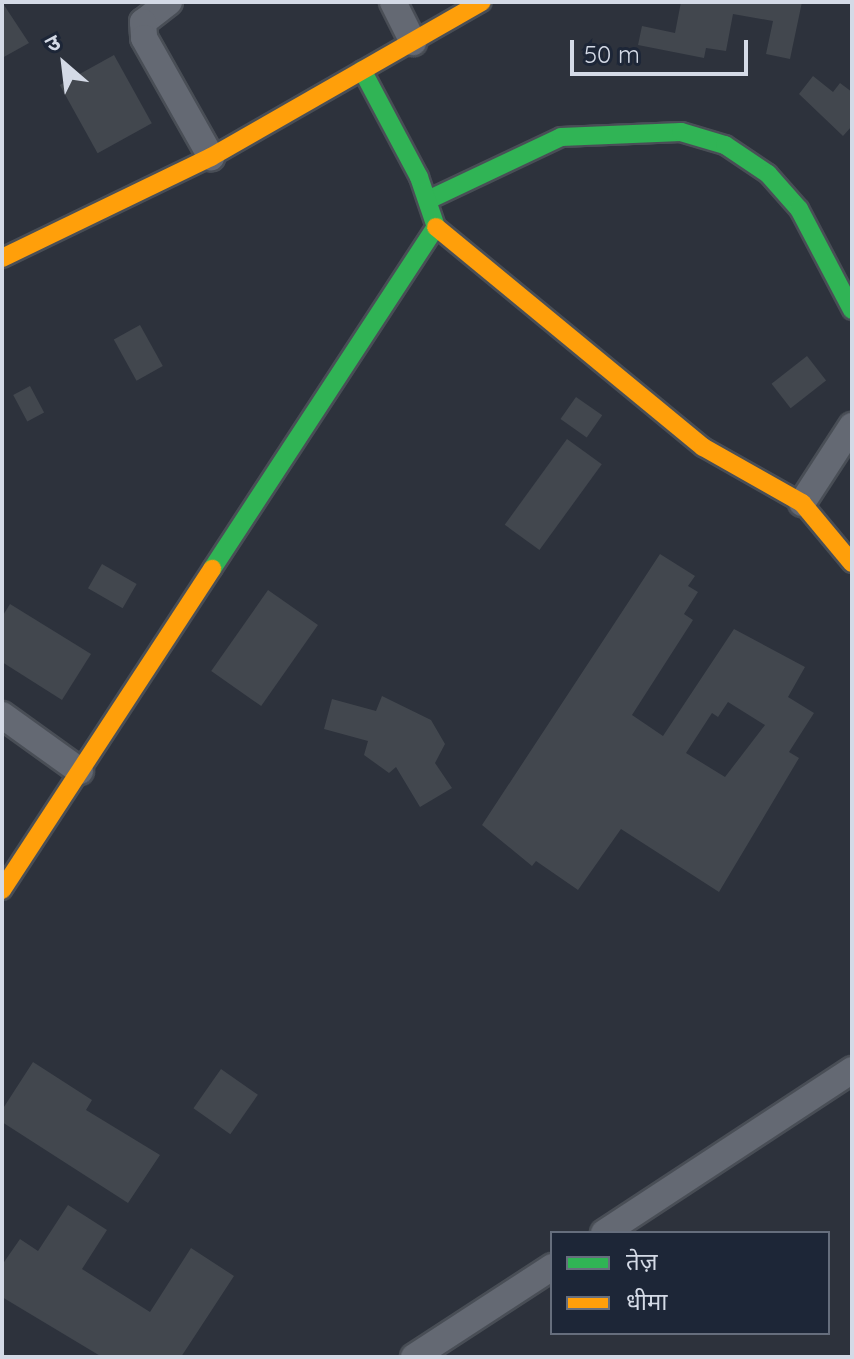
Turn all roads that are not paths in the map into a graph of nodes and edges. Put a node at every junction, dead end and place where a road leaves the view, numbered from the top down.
1 (169, 2) edge
2 (393, 2) edge
3 (482, 2) edge
4 (413, 42) junction
5 (362, 70) junction
6 (211, 157) junction
7 (428, 200) junction
8 (436, 227) junction
9 (2, 258) edge
10 (852, 310) edge
11 (852, 426) edge
12 (802, 503) junction
13 (852, 563) edge
14 (2, 715) edge
15 (80, 771) junction
16 (2, 890) edge
17 (852, 1070) edge
18 (607, 1231) edge
19 (550, 1268) edge
20 (414, 1357) edge

1 - 6 street
2 - 4 street
3 - 4 street
4 - 5 street
5 - 6 street
5 - 7 street
6 - 9 street
7 - 8 street
7 - 10 street
8 - 12 street
8 - 15 street
11 - 12 street
12 - 13 street
14 - 15 street
15 - 16 street
17 - 18 street
19 - 20 street

